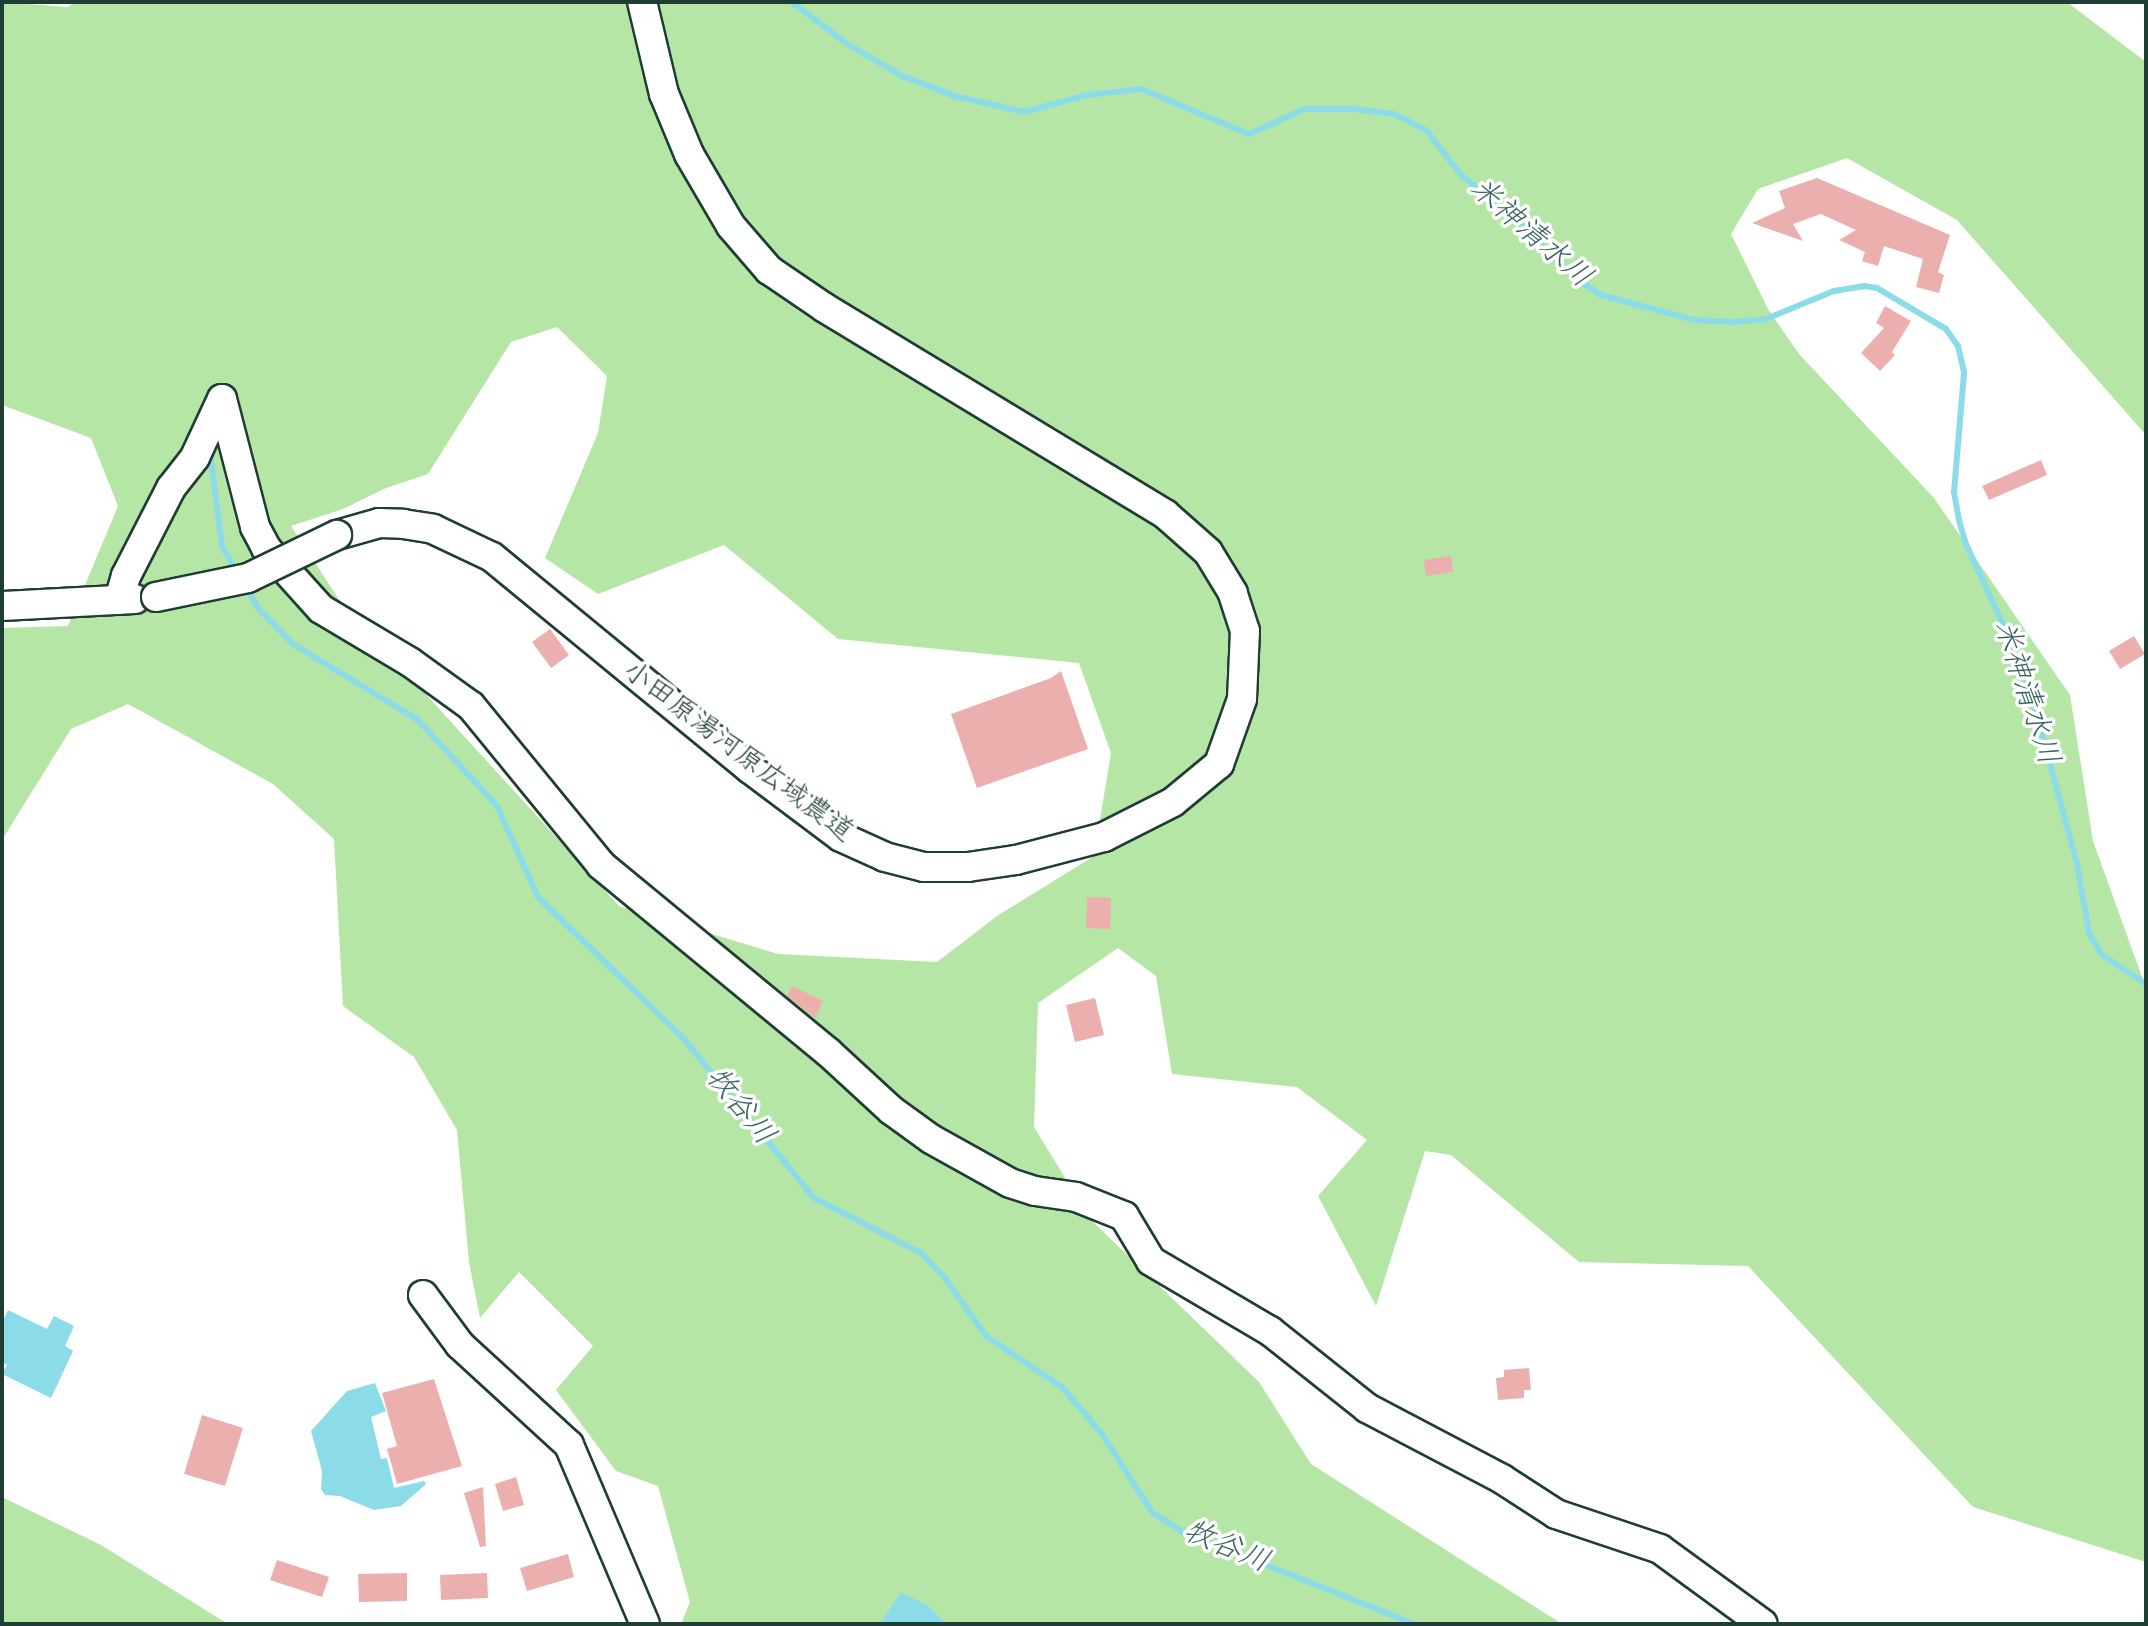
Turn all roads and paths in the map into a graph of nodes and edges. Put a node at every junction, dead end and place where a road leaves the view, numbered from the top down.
1 (642, 2) edge
2 (119, 600) junction
3 (2, 606) edge
4 (423, 1295) dead end
5 (645, 1624) edge
6 (1763, 1624) edge

1 - 2 street, 小田原湯河原広域農道, bridge
2 - 3 street, 小田原湯河原広域農道
2 - 6 street
4 - 5 street

